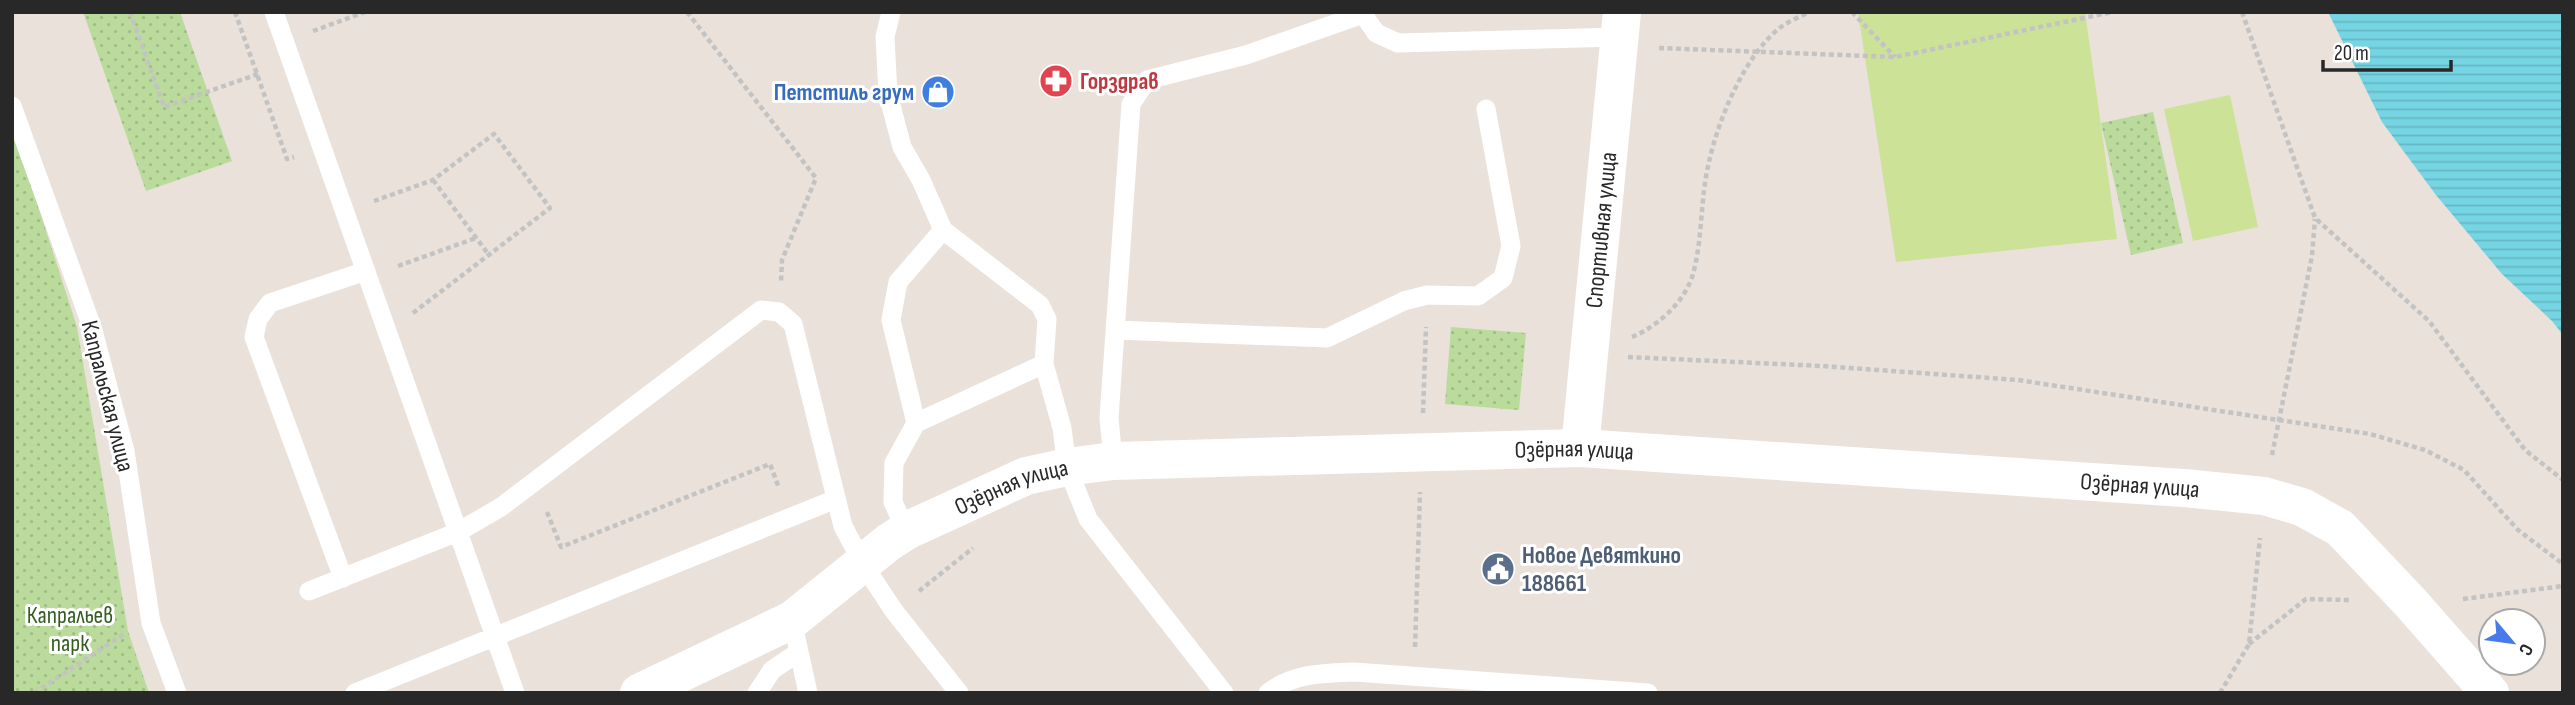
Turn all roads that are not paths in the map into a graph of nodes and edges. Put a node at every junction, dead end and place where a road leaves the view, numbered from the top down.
1 (274, 12) edge
2 (891, 12) edge
3 (1363, 13) edge
4 (1621, 32) edge
5 (12, 106) edge
6 (1486, 109) dead end
7 (943, 230) junction
8 (366, 274) junction
9 (1115, 330) junction
10 (1044, 364) junction
11 (916, 422) junction
12 (1580, 448) junction
13 (1113, 461) junction
14 (1067, 467) junction
15 (836, 499) junction
16 (906, 531) junction
17 (458, 532) junction
18 (863, 564) junction
19 (343, 578) junction
20 (309, 591) dead end
21 (495, 636) junction
22 (796, 636) junction
23 (177, 693) edge
24 (355, 693) edge
25 (516, 693) edge
26 (639, 693) edge
27 (757, 693) edge
28 (808, 693) edge
29 (960, 693) edge
30 (1224, 693) edge
31 (1268, 693) edge
32 (1648, 693) edge
33 (2490, 693) edge

1 - 8 lane
2 - 7 lane
3 - 4 lane
3 - 9 lane
4 - 12 street, Спортивная улица
5 - 23 lane, Капральская улица
6 - 9 lane
7 - 10 lane
7 - 11 lane
8 - 17 lane
8 - 19 lane
9 - 13 lane
10 - 11 lane
10 - 14 lane
11 - 16 lane
12 - 13 street, Озёрная улица
12 - 33 street, Озёрная улица
13 - 14 street, Озёрная улица
14 - 16 street, Озёрная улица
14 - 30 lane
15 - 17 lane
15 - 18 lane
15 - 21 lane
16 - 18 street, Озёрная улица
17 - 19 lane
17 - 21 lane
18 - 22 street, Озёрная улица
18 - 29 lane
19 - 20 lane
21 - 24 lane
21 - 25 lane
22 - 26 street, Озёрная улица
22 - 27 lane
22 - 28 lane
31 - 32 lane

